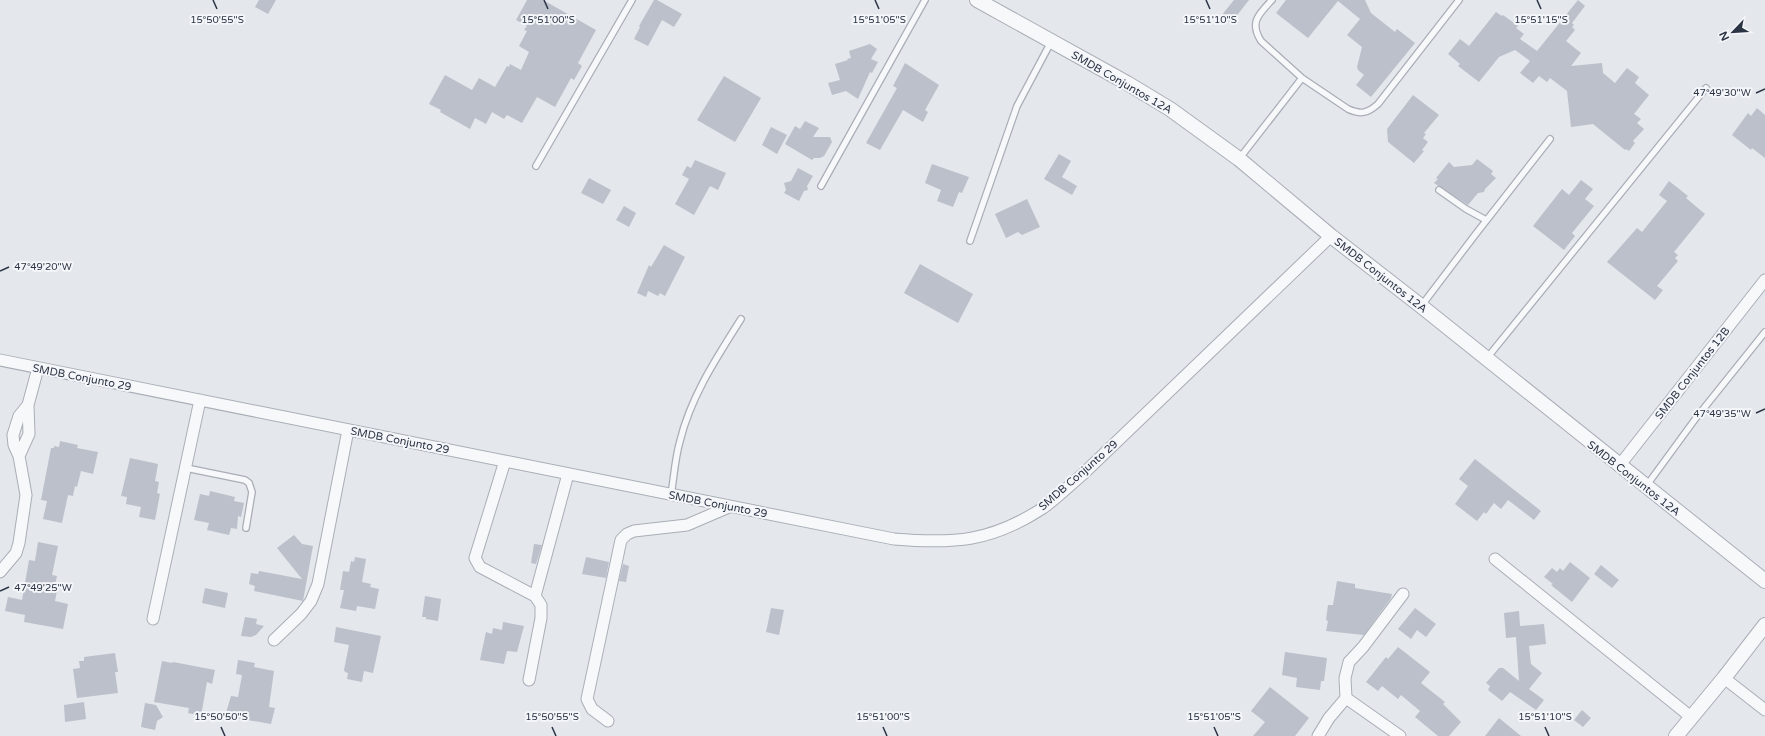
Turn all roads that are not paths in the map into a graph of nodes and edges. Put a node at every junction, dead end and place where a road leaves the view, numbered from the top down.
1 (632, 0) edge
2 (925, 0) edge
3 (977, 0) edge
4 (1272, 0) edge
5 (1459, 0) edge
6 (1052, 41) junction
7 (1302, 78) junction
8 (1706, 88) dead end
9 (1550, 140) dead end
10 (1239, 159) junction
11 (536, 166) dead end
12 (821, 186) dead end
13 (1439, 190) dead end
14 (1486, 220) junction
15 (1330, 236) junction
16 (970, 241) dead end
17 (1765, 280) edge
18 (1421, 306) junction
19 (741, 318) dead end
20 (1765, 332) edge
21 (0, 360) edge
22 (1486, 360) junction
23 (38, 368) junction
24 (200, 400) junction
25 (28, 405) junction
26 (348, 430) junction
27 (19, 456) junction
28 (505, 461) junction
29 (1619, 466) junction
30 (186, 468) junction
31 (568, 474) junction
32 (1646, 487) junction
33 (671, 495) junction
34 (729, 507) junction
35 (246, 528) dead end
36 (1495, 559) dead end
37 (0, 572) edge
38 (1765, 581) edge
39 (1404, 594) dead end
40 (535, 596) junction
41 (153, 619) dead end
42 (1765, 625) edge
43 (274, 640) dead end
44 (1724, 678) junction
45 (529, 680) dead end
46 (1346, 698) junction
47 (1765, 710) edge
48 (1691, 717) junction
49 (608, 721) dead end
50 (1318, 736) edge
51 (1400, 736) edge
52 (1676, 736) edge

1 - 11 lane
2 - 12 lane
3 - 6 street, SMDB Conjuntos 12A
4 - 7 lane
5 - 7 lane
6 - 10 street, SMDB Conjuntos 12A
6 - 16 lane
7 - 10 lane
8 - 22 lane
9 - 14 lane
10 - 15 street, SMDB Conjuntos 12A
13 - 14 lane
14 - 18 lane
15 - 18 street, SMDB Conjuntos 12A
15 - 34 street, SMDB Conjunto 29
17 - 29 street, SMDB Conjuntos 12B
18 - 22 street, SMDB Conjuntos 12A
19 - 33 lane
20 - 32 lane
21 - 23 street, SMDB Conjunto 29
22 - 29 street, SMDB Conjuntos 12A
23 - 24 street, SMDB Conjunto 29
23 - 25 street
24 - 26 street, SMDB Conjunto 29
24 - 30 street
25 - 27 street
25 - 27 street
26 - 28 street, SMDB Conjunto 29
26 - 43 street
27 - 37 street
28 - 31 street, SMDB Conjunto 29
28 - 40 street
29 - 32 street, SMDB Conjuntos 12A
30 - 35 lane
30 - 41 street
31 - 33 street, SMDB Conjunto 29
31 - 40 street
32 - 38 street, SMDB Conjuntos 12A
33 - 34 street, SMDB Conjunto 29
34 - 49 street
36 - 48 street
39 - 46 street
40 - 45 street
42 - 44 street
44 - 47 street
44 - 48 street
46 - 50 street
46 - 51 street
48 - 52 street

